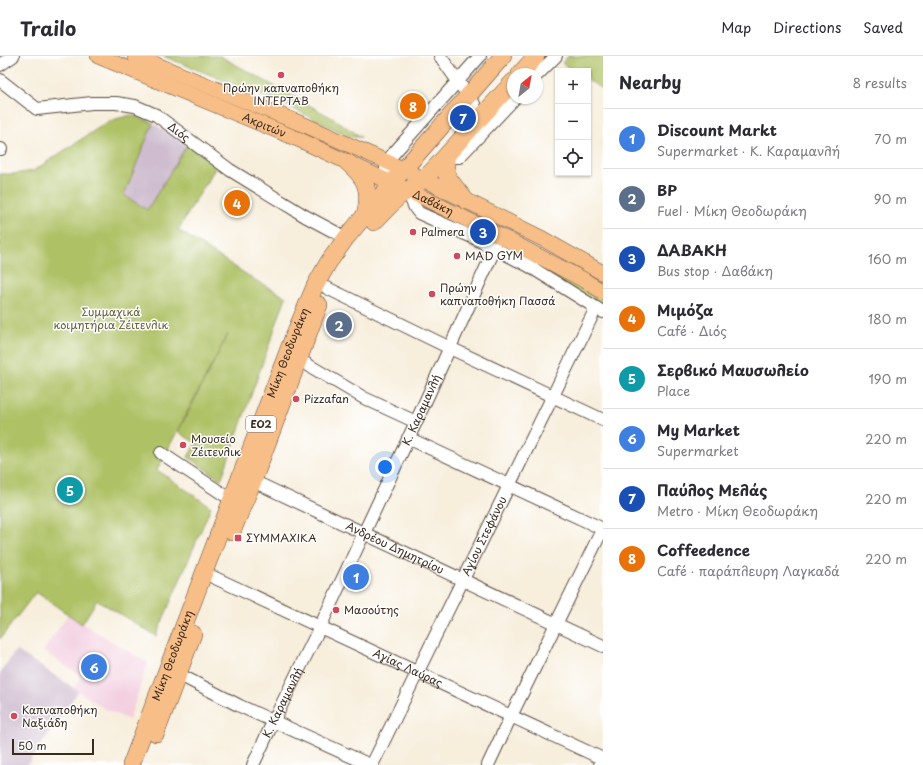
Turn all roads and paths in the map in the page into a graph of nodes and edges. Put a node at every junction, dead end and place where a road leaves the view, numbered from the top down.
1 (13, 56) edge
2 (98, 56) edge
3 (135, 56) edge
4 (440, 56) edge
5 (480, 56) edge
6 (503, 56) edge
7 (536, 56) edge
8 (556, 56) edge
9 (0, 65) edge
10 (525, 68) edge
11 (543, 69) edge
12 (0, 80) edge
13 (458, 81) junction
14 (507, 89) edge
15 (468, 95) junction
16 (509, 104) edge
17 (476, 123) junction
18 (446, 157) junction
19 (347, 162) junction
20 (386, 162) junction
21 (403, 169) junction
22 (424, 179) junction
23 (391, 184) junction
24 (407, 190) junction
25 (466, 201) junction
26 (365, 215) junction
27 (346, 238) junction
28 (496, 248) junction
29 (603, 273) edge
30 (327, 288) junction
31 (603, 292) edge
32 (600, 310) edge
33 (450, 348) junction
34 (298, 359) junction
35 (553, 397) junction
36 (603, 420) edge
37 (416, 422) junction
38 (408, 438) junction
39 (161, 453) dead end
40 (253, 481) junction
41 (510, 485) junction
42 (232, 500) junction
43 (603, 528) edge
44 (363, 533) junction
45 (214, 577) junction
46 (462, 580) junction
47 (556, 624) junction
48 (320, 627) junction
49 (603, 646) edge
50 (418, 673) junction
51 (178, 674) junction
52 (511, 716) junction
53 (273, 722) junction
54 (603, 760) edge
55 (131, 765) edge
56 (144, 765) edge
57 (253, 765) edge
58 (371, 765) edge
59 (488, 765) edge
60 (600, 765) edge

1 - 9 street
2 - 19 main road, Ακριτών
3 - 20 main road, Ακριτών
4 - 13 street
5 - 13 street
6 - 15 highway, Μίκη Θεοδωράκη / ΕΟ2
7 - 10 highway
8 - 11 street
12 - 27 street, Διός
13 - 15 street
13 - 20 street
14 - 17 highway, Μίκη Θεοδωράκη / ΕΟ2
15 - 17 street
15 - 21 highway, Μίκη Θεοδωράκη / ΕΟ2
16 - 18 street
17 - 18 highway, Μίκη Θεοδωράκη / ΕΟ2
18 - 22 highway, Μίκη Θεοδωράκη / ΕΟ2
18 - 25 highway
19 - 23 main road, Ακριτών
19 - 26 highway
20 - 21 main road, Ακριτών
20 - 23 street
21 - 22 main road, Ακριτών
21 - 23 highway, Μίκη Θεοδωράκη / ΕΟ2
22 - 24 highway, Μίκη Θεοδωράκη / ΕΟ2
22 - 25 main road, Δαβάκη
23 - 24 main road, Ακριτών
23 - 26 highway, Μίκη Θεοδωράκη / ΕΟ2
24 - 28 street, Δαβάκη
24 - 30 highway, Μίκη Θεοδωράκη / ΕΟ2
24 - 31 main road, Δαβάκη
25 - 29 main road, Δαβάκη
26 - 27 highway, Μίκη Θεοδωράκη / ΕΟ2
27 - 42 highway, Μίκη Θεοδωράκη / ΕΟ2
28 - 32 street, Δαβάκη
28 - 33 street, Κ. Καραμανλή
30 - 33 street
30 - 34 highway, Μίκη Θεοδωράκη / ΕΟ2
32 - 35 street, Αγίου Στεφάνου
33 - 35 street
33 - 37 street, Κ. Καραμανλή
34 - 37 street
34 - 40 highway, Μίκη Θεοδωράκη / ΕΟ2
35 - 36 street
35 - 41 street, Αγίου Στεφάνου
37 - 38 street, Κ. Καραμανλή
38 - 41 street
38 - 44 street, Κ. Καραμανλή
39 - 42 street
40 - 44 street, Ανδρέου Δημητρίου
40 - 45 highway, Μίκη Θεοδωράκη / ΕΟ2
41 - 43 street
41 - 46 street, Αγίου Στεφάνου
42 - 55 highway, Μίκη Θεοδωράκη / ΕΟ2
43 - 47 street
44 - 46 street, Ανδρέου Δημητρίου
44 - 48 street, Κ. Καραμανλή
45 - 48 street, Αγίας Λαύρας
45 - 51 highway, Μίκη Θεοδωράκη / ΕΟ2
46 - 47 street, Ανδρέου Δημητρίου
46 - 50 street, Αγίου Στεφάνου
47 - 49 street, Ανδρέου Δημητρίου
47 - 52 street
48 - 50 street, Αγίας Λαύρας
48 - 53 street, Κ. Καραμανλή
50 - 52 street, Αγίας Λαύρας
50 - 58 street, Αγίου Στεφάνου
51 - 53 street
51 - 56 highway, Μίκη Θεοδωράκη / ΕΟ2
52 - 54 street, Αγίας Λαύρας
52 - 59 street
53 - 57 street, Κ. Καραμανλή
53 - 58 street
54 - 60 street

